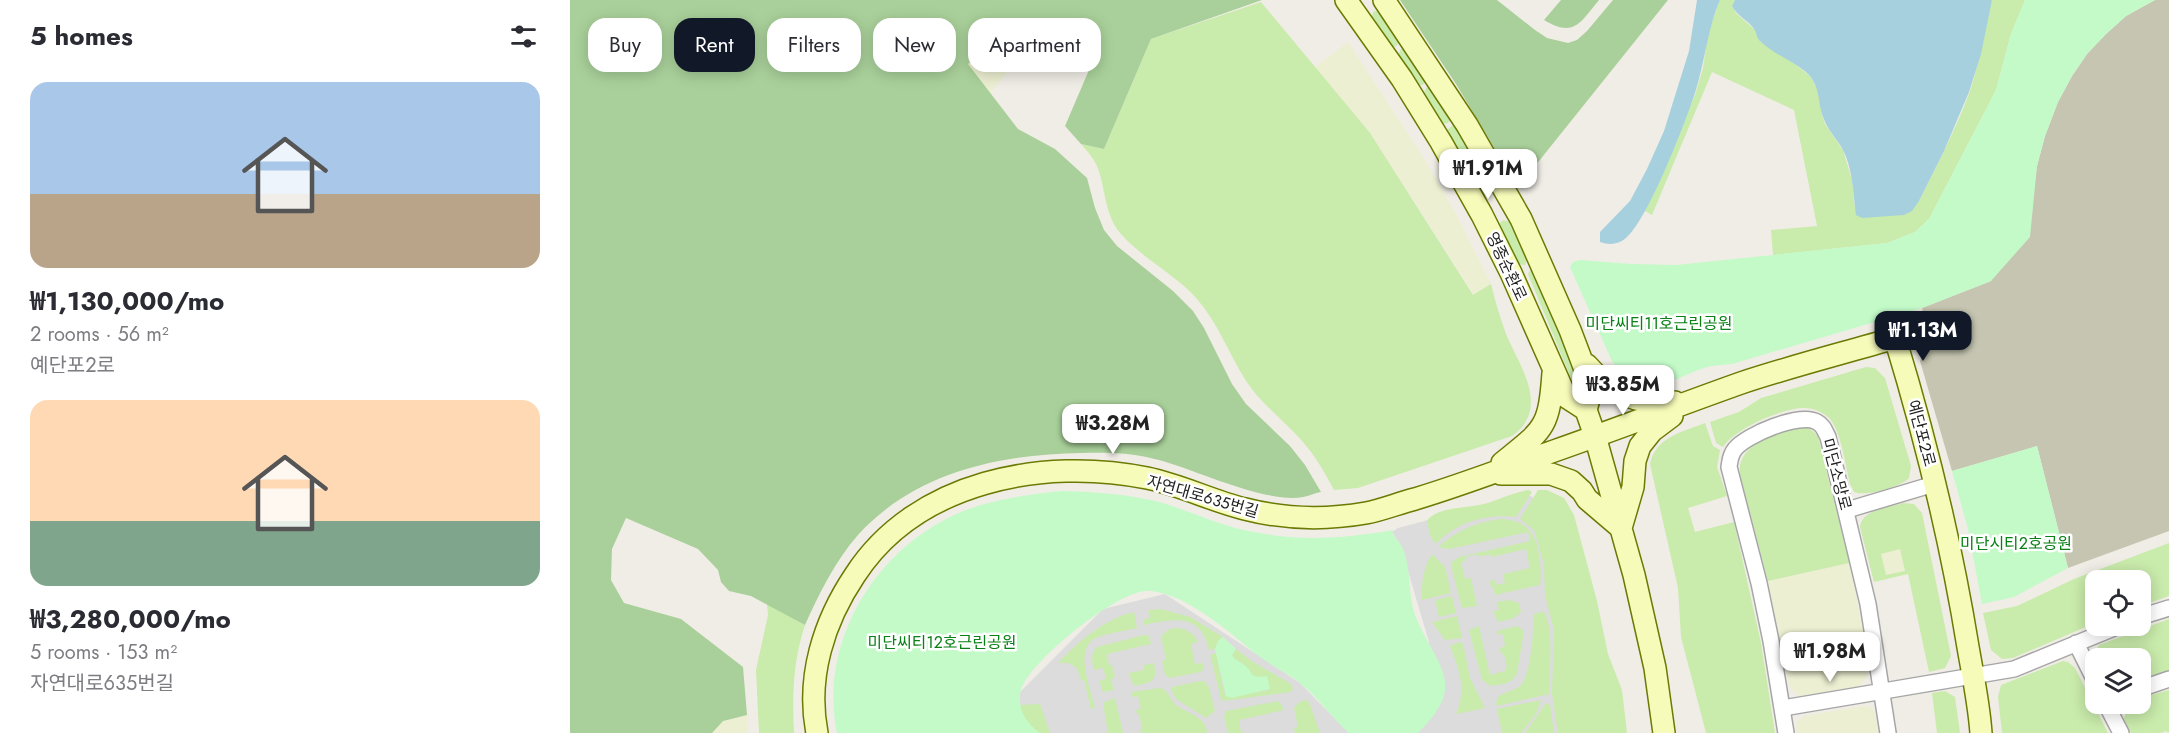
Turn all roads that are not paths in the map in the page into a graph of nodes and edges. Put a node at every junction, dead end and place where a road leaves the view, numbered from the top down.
1 (1347, 0) edge
2 (1384, 0) edge
3 (1580, 358) junction
4 (1553, 368) junction
5 (1694, 401) junction
6 (1586, 410) junction
7 (1595, 436) junction
8 (1488, 474) junction
9 (1935, 484) junction
10 (1847, 510) junction
11 (1621, 528) junction
12 (2169, 608) edge
13 (2151, 614) edge
14 (2094, 636) edge
15 (2076, 643) junction
16 (2085, 661) edge
17 (1974, 676) junction
18 (2169, 679) edge
19 (2151, 685) edge
20 (1882, 691) junction
21 (1783, 708) junction
22 (2111, 714) edge
23 (816, 733) edge
24 (1664, 733) edge
25 (1786, 733) edge
26 (1888, 733) edge
27 (1981, 733) edge
28 (2121, 733) edge

1 - 4 street, 영종순환로
2 - 3 street, 영종순환로
3 - 5 street
3 - 6 street, 영종순환로
4 - 6 street, 영종순환로
4 - 8 street
5 - 7 street, 예단포2로
5 - 9 street, 예단포2로
5 - 11 street
6 - 7 street, 영종순환로
7 - 8 street, 자연대로635번길
7 - 11 street, 영종순환로
8 - 11 street
8 - 23 street, 자연대로635번길
9 - 10 street
9 - 17 street, 예단포2로
10 - 20 street, 미단소망로
10 - 21 street, 미단소망로
11 - 24 street, 영종순환로
12 - 13 street
14 - 15 street
15 - 16 street
15 - 17 street
17 - 20 street
17 - 27 street, 예단포2로
18 - 19 street
20 - 21 street
20 - 26 street, 미단소망로
21 - 25 street, 미단소망로
22 - 28 street

